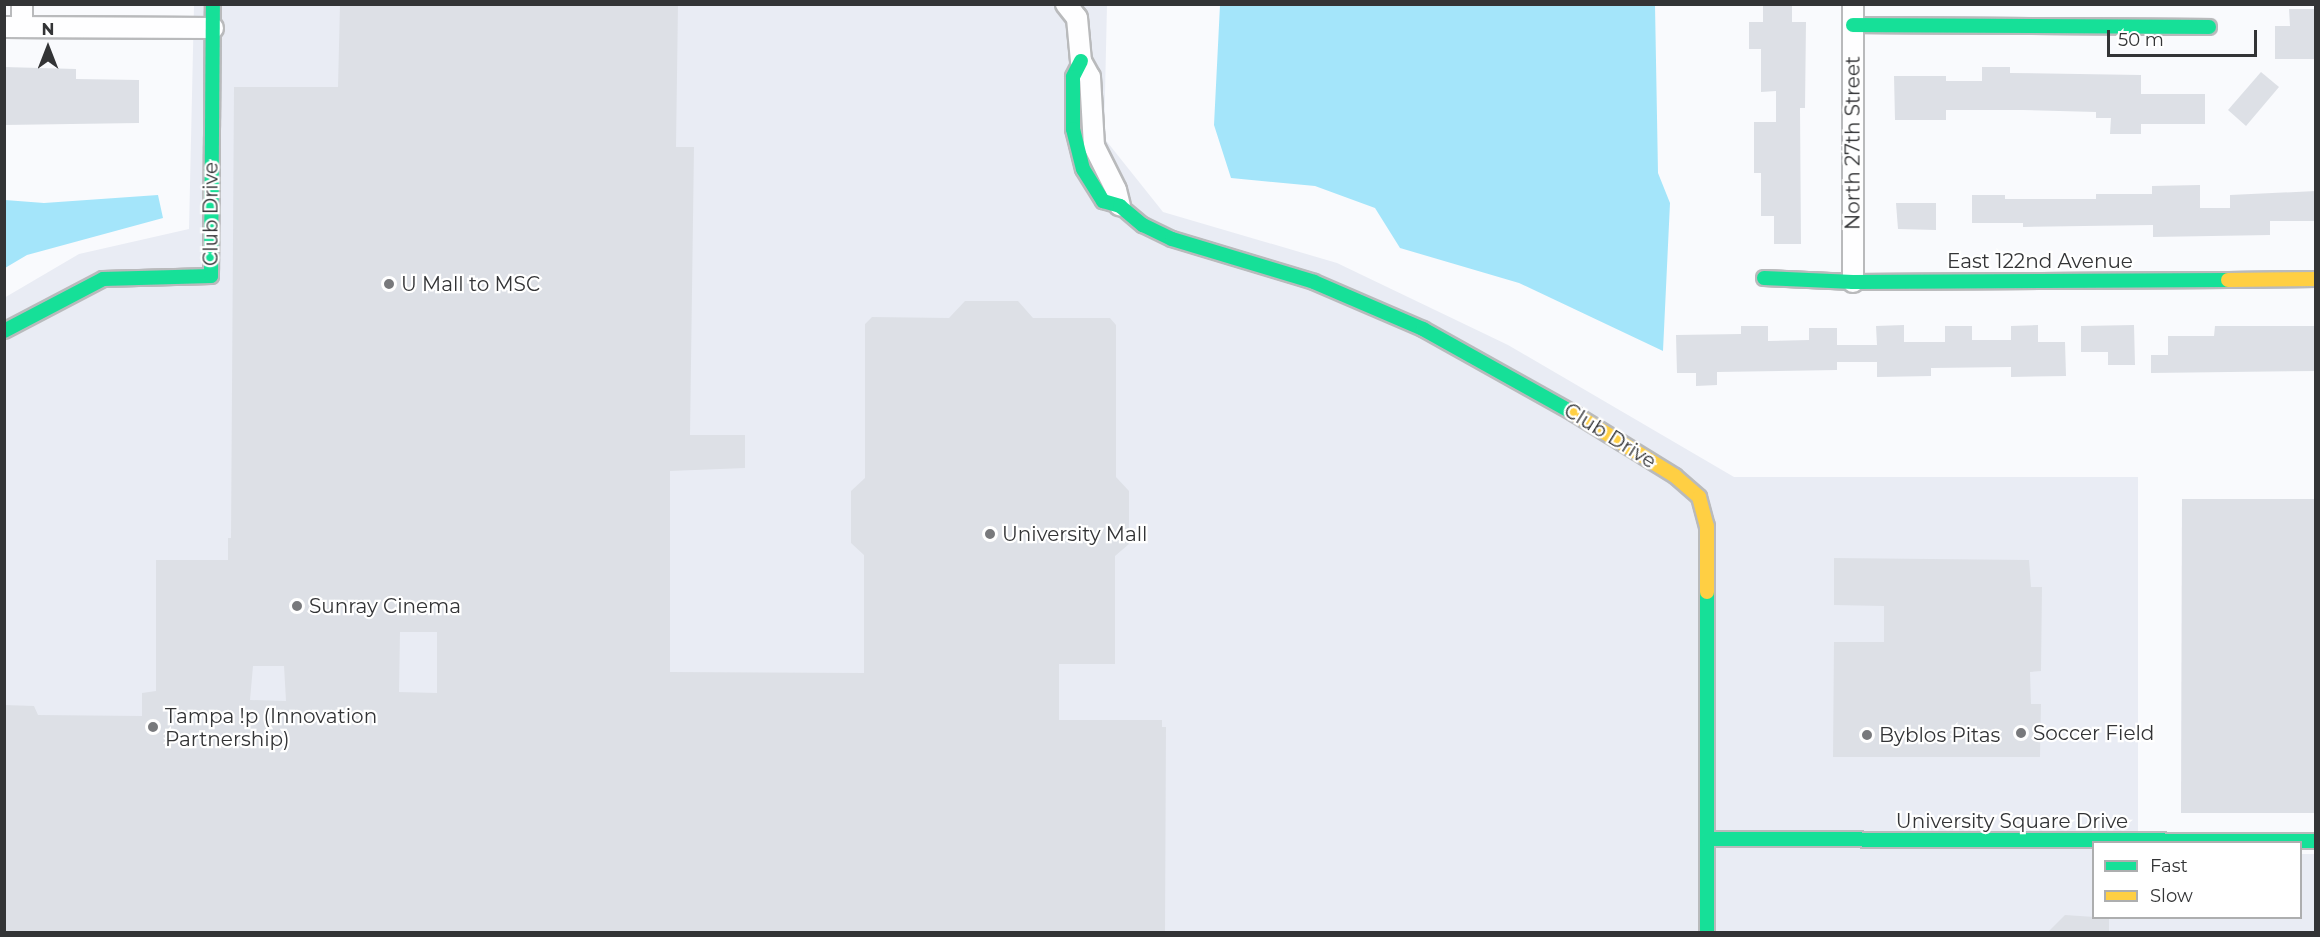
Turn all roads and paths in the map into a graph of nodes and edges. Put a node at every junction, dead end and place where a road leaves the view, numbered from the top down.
1 (22, 4) edge
2 (213, 4) edge
3 (1066, 4) edge
4 (1853, 4) edge
5 (1853, 25) junction
6 (13, 27) edge
7 (2209, 27) dead end
8 (213, 28) junction
9 (1120, 206) joint
10 (1764, 278) dead end
11 (2316, 279) edge
12 (1853, 282) junction
13 (4, 331) edge
14 (1708, 839) junction
15 (2316, 841) edge
16 (1707, 933) edge

1 - 6 street
2 - 8 street, Club Drive
3 - 9 street, Club Drive
4 - 5 street, North 27th Street
5 - 7 street
5 - 12 street, North 27th Street
6 - 8 street
8 - 13 street, Club Drive
9 - 14 street, Club Drive
10 - 12 street, East 122nd Avenue
11 - 12 street, East 122nd Avenue
14 - 15 street, University Square Drive
14 - 16 street, Club Drive

